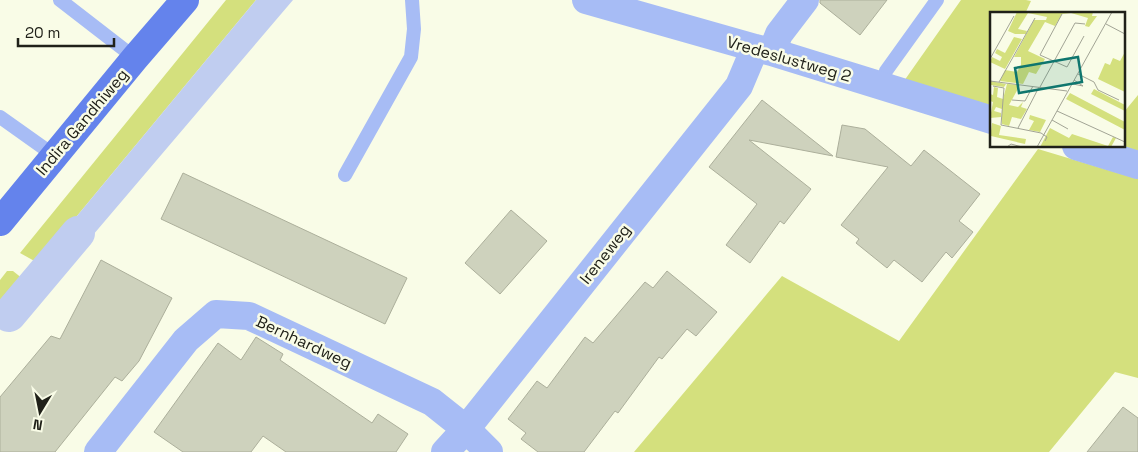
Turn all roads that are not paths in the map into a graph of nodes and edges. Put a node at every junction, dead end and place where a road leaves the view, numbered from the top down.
1 (60, 0) edge
2 (412, 0) edge
3 (586, 0) edge
4 (805, 0) edge
5 (938, 0) edge
6 (181, 1) edge
7 (763, 50) junction
8 (135, 58) junction
9 (882, 86) junction
10 (0, 117) edge
11 (990, 119) edge
12 (1082, 148) edge
13 (55, 156) junction
14 (1138, 166) edge
15 (345, 175) dead end
16 (0, 222) edge
17 (466, 429) junction
18 (98, 452) edge
19 (445, 452) edge
20 (490, 452) edge

1 - 8 lane
2 - 15 lane
3 - 7 street, Vredeslustweg 2
4 - 7 street, Ireneweg
5 - 9 lane
6 - 8 main road, Indira Gandhiweg
7 - 9 street, Vredeslustweg 2
7 - 17 street, Ireneweg
8 - 13 main road, Indira Gandhiweg
9 - 11 street, Vredeslustweg 2
10 - 13 lane
12 - 14 street
13 - 16 main road, Indira Gandhiweg
17 - 18 street, Bernhardweg
17 - 19 street, Ireneweg
17 - 20 street, Bernhardweg

